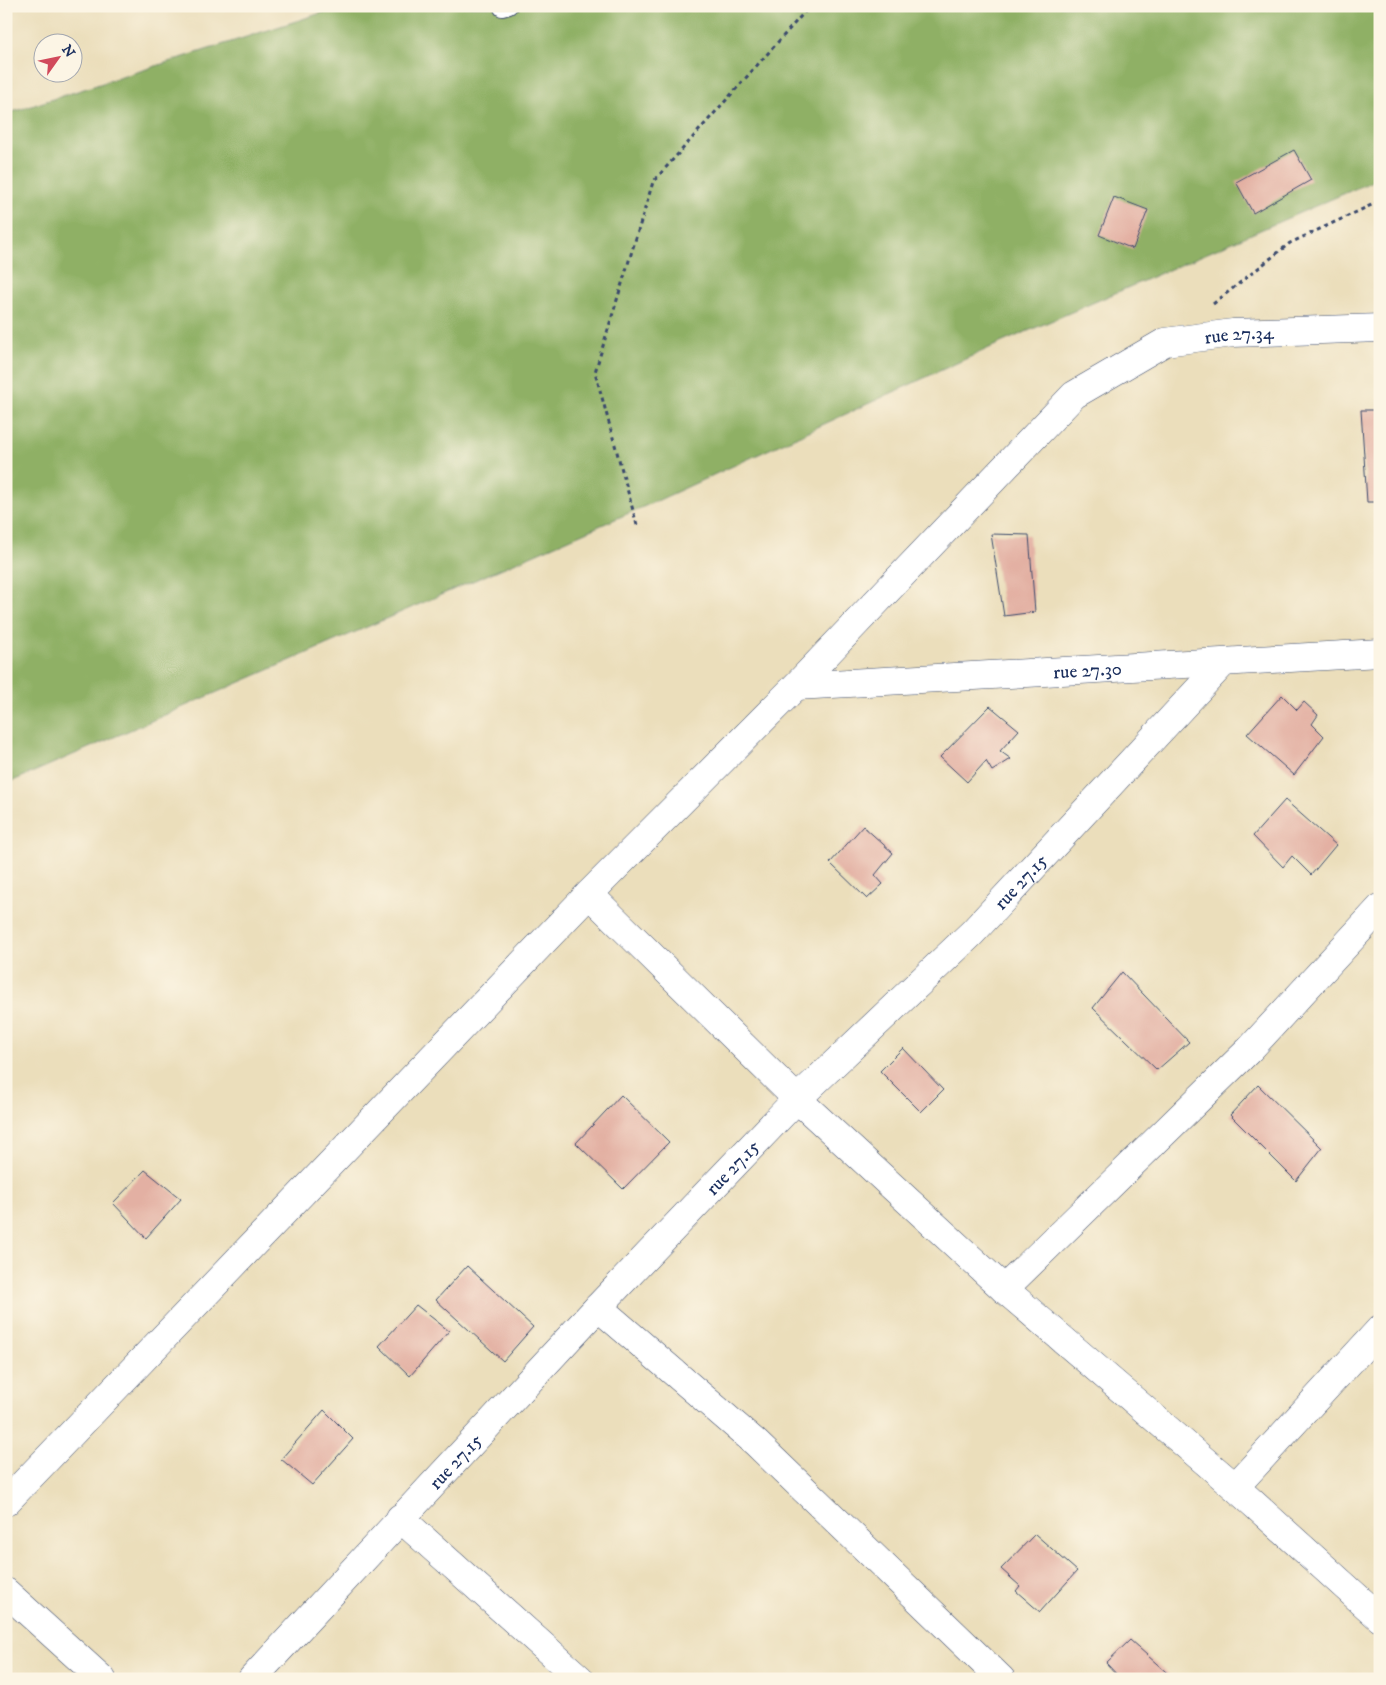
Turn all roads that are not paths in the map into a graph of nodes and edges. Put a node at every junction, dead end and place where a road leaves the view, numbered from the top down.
1 (1380, 328) edge
2 (1380, 653) edge
3 (1223, 663) junction
4 (796, 686) junction
5 (589, 894) junction
6 (1380, 908) edge
7 (797, 1099) junction
8 (1004, 1289) junction
9 (598, 1307) junction
10 (1380, 1329) edge
11 (1235, 1487) junction
12 (6, 1502) edge
13 (400, 1518) junction
14 (6, 1592) edge
15 (1380, 1618) edge
16 (102, 1679) edge
17 (252, 1679) edge
18 (580, 1679) edge
19 (1001, 1679) edge

1 - 4 street, rue 27.34
2 - 3 street, rue 27.30
3 - 4 street, rue 27.30
3 - 7 street, rue 27.15
4 - 5 street, rue 27.34
5 - 7 street
5 - 12 street, rue 27.34
6 - 8 street
7 - 8 street
7 - 9 street, rue 27.15
8 - 11 street
9 - 13 street, rue 27.15
9 - 19 street
10 - 11 street
11 - 15 street
13 - 17 street, rue 27.15
13 - 18 street
14 - 16 street

